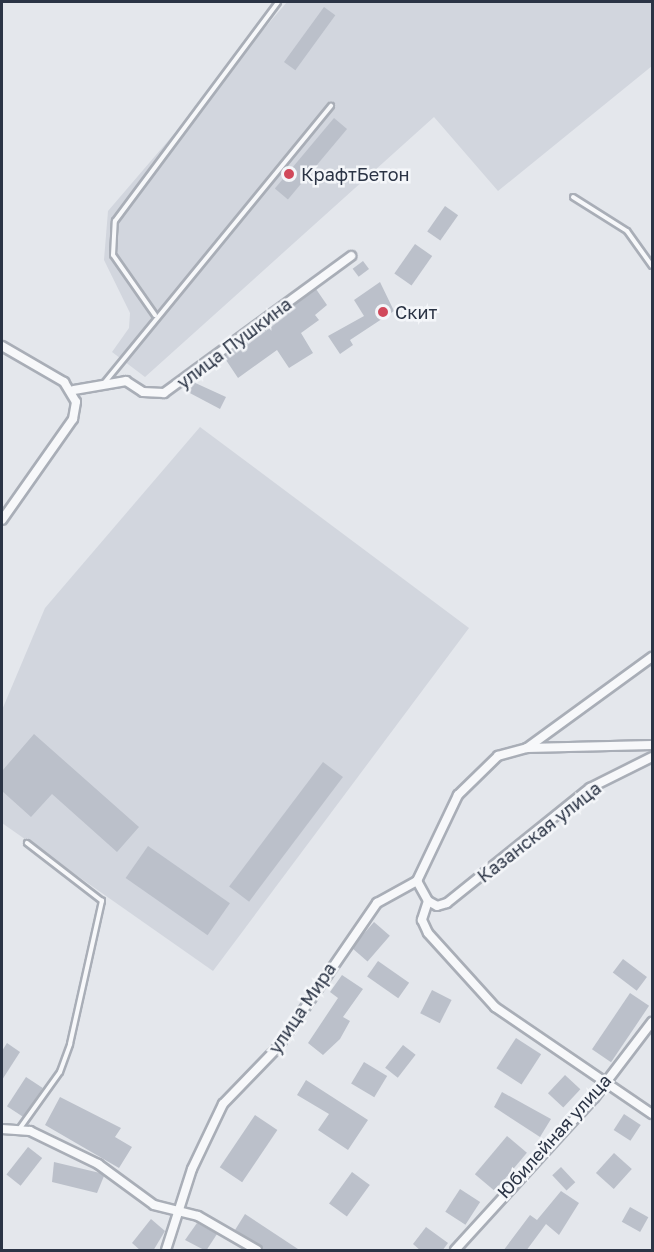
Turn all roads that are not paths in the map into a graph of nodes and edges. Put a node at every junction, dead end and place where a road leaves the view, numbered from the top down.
1 (278, 2) edge
2 (331, 106) dead end
3 (573, 197) dead end
4 (351, 256) dead end
5 (652, 266) edge
6 (155, 315) junction
7 (2, 346) edge
8 (102, 385) junction
9 (74, 390) junction
10 (2, 520) edge
11 (652, 657) edge
12 (652, 745) edge
13 (527, 748) junction
14 (652, 757) edge
15 (27, 843) dead end
16 (417, 881) junction
17 (428, 901) junction
18 (652, 1022) edge
19 (605, 1083) junction
20 (652, 1114) edge
21 (20, 1128) junction
22 (2, 1130) edge
23 (180, 1210) junction
24 (166, 1251) edge
25 (257, 1251) edge
26 (455, 1251) edge

1 - 6 lane
2 - 6 lane
3 - 5 lane
4 - 8 street, улица Пушкина
6 - 8 lane
7 - 9 street
8 - 9 street, улица Пушкина
9 - 10 street
11 - 13 street
12 - 13 street
13 - 16 street
14 - 17 street, Казанская улица
15 - 21 lane
16 - 17 street
16 - 23 street, улица Мира
17 - 19 street
18 - 19 street, Юбилейная улица
19 - 20 street
19 - 26 street, Юбилейная улица
21 - 22 street
21 - 23 street
23 - 24 street, улица Мира
23 - 25 street

